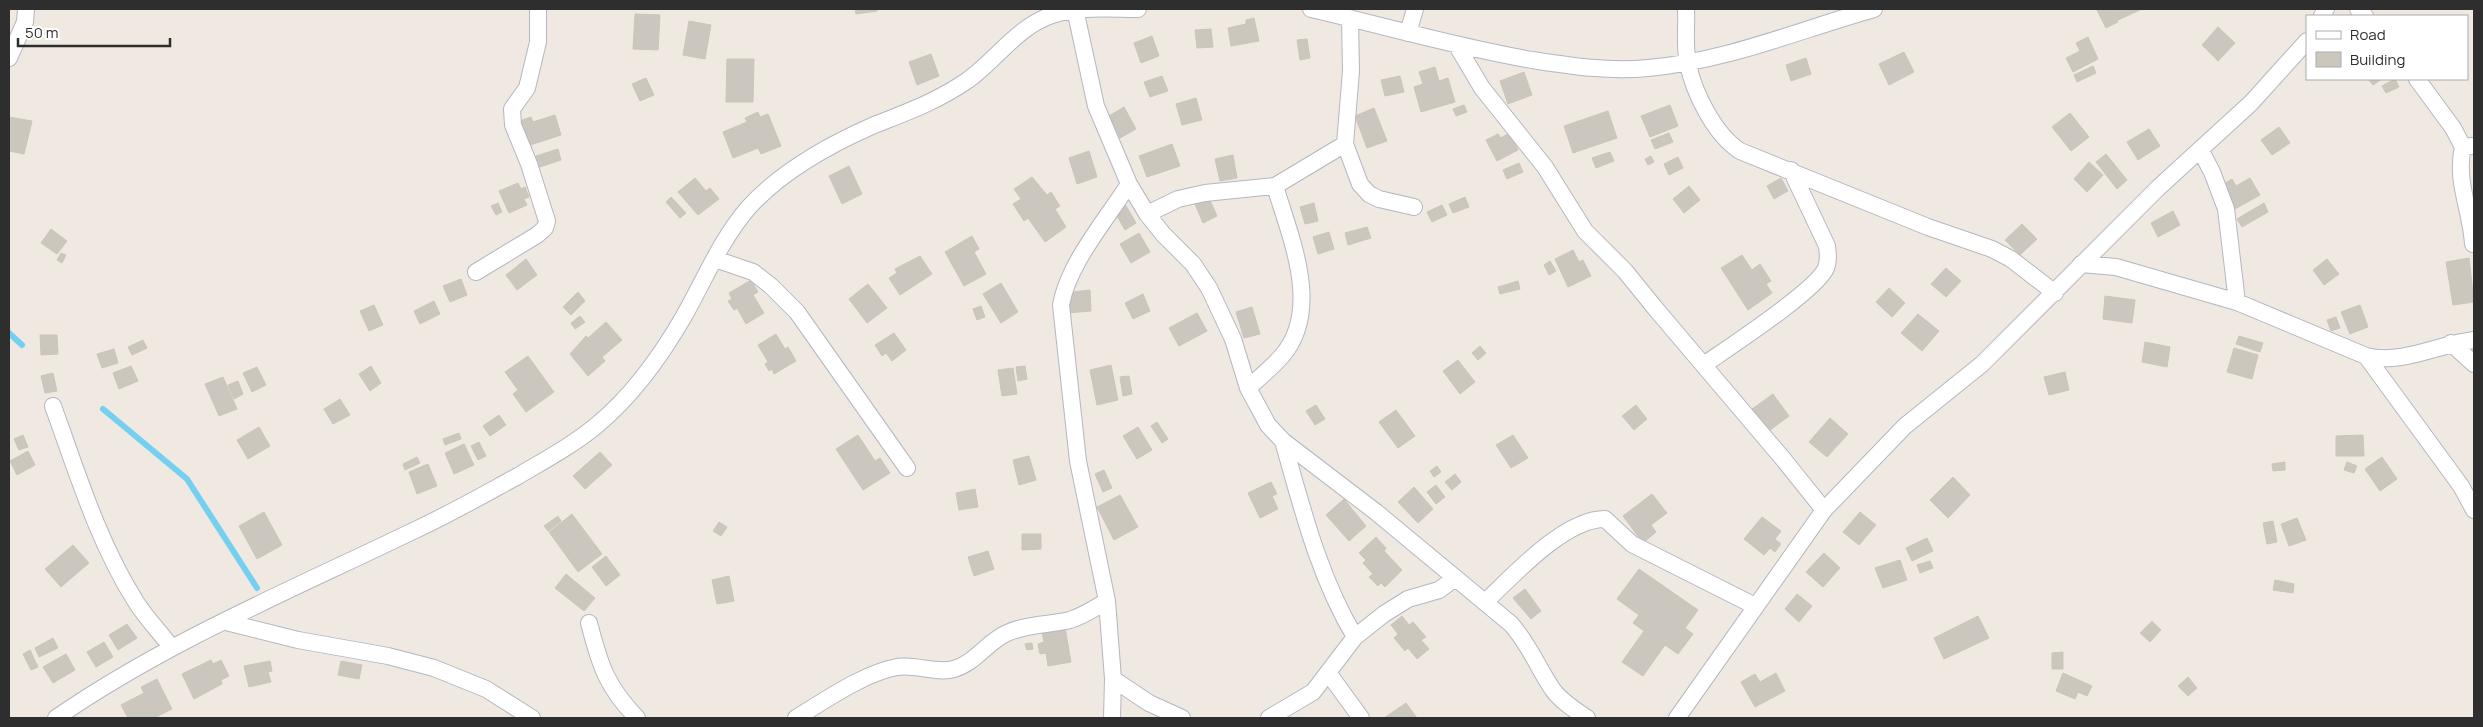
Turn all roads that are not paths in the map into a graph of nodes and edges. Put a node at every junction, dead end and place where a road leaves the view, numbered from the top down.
1 (26, 9) edge
2 (538, 9) edge
3 (1075, 9) edge
4 (1138, 9) edge
5 (1311, 9) edge
6 (1414, 9) edge
7 (1686, 9) edge
8 (1874, 9) edge
9 (1043, 12) edge
10 (1350, 18) junction
11 (1408, 32) junction
12 (2306, 42) edge
13 (1457, 46) junction
14 (9, 58) edge
15 (1688, 63) junction
16 (2418, 80) edge
17 (1346, 144) junction
18 (2469, 147) edge
19 (2201, 151) junction
20 (1791, 170) junction
21 (1129, 184) junction
22 (1276, 186) junction
23 (1414, 207) dead end
24 (1147, 214) junction
25 (2473, 244) dead end
26 (715, 259) junction
27 (2081, 264) junction
28 (476, 272) dead end
29 (2055, 293) junction
30 (2237, 302) junction
31 (2474, 340) edge
32 (2451, 343) junction
33 (2366, 356) junction
34 (1705, 364) junction
35 (2474, 364) edge
36 (1248, 388) junction
37 (53, 406) dead end
38 (1283, 441) junction
39 (907, 468) dead end
40 (1824, 510) junction
41 (2474, 510) edge
42 (1454, 579) junction
43 (1107, 601) junction
44 (1485, 602) junction
45 (1755, 606) junction
46 (226, 622) junction
47 (589, 623) dead end
48 (1356, 637) junction
49 (171, 647) junction
50 (1329, 674) junction
51 (1113, 680) junction
52 (56, 718) edge
53 (532, 718) edge
54 (637, 718) edge
55 (796, 718) edge
56 (1112, 718) edge
57 (1182, 718) edge
58 (1270, 718) edge
59 (1361, 718) edge
60 (1586, 718) edge
61 (1677, 718) edge

1 - 14 street
2 - 28 street
3 - 4 street
3 - 9 street
3 - 21 street
5 - 10 street
6 - 11 street
7 - 15 street
8 - 15 street
9 - 26 street
10 - 11 street
10 - 17 street
11 - 13 street
12 - 19 street
13 - 15 street
13 - 34 street
15 - 20 street
16 - 18 street
17 - 22 street
17 - 23 street
18 - 25 street
19 - 27 street
19 - 30 street
20 - 29 street
20 - 34 street
21 - 24 street
21 - 43 street
22 - 24 street
22 - 36 street
24 - 36 street
26 - 39 street
26 - 46 street
27 - 29 street
27 - 30 street
29 - 40 street
30 - 33 street
31 - 32 street
32 - 33 street
32 - 35 street
33 - 41 street
34 - 40 street
36 - 38 street
37 - 49 street
38 - 42 street
38 - 48 street
40 - 45 street
42 - 44 street
42 - 48 street
43 - 51 street
43 - 55 street
44 - 45 street
44 - 60 street
45 - 61 street
46 - 49 street
46 - 53 street
47 - 54 street
48 - 50 street
49 - 52 street
50 - 58 street
50 - 59 street
51 - 56 street
51 - 57 street

